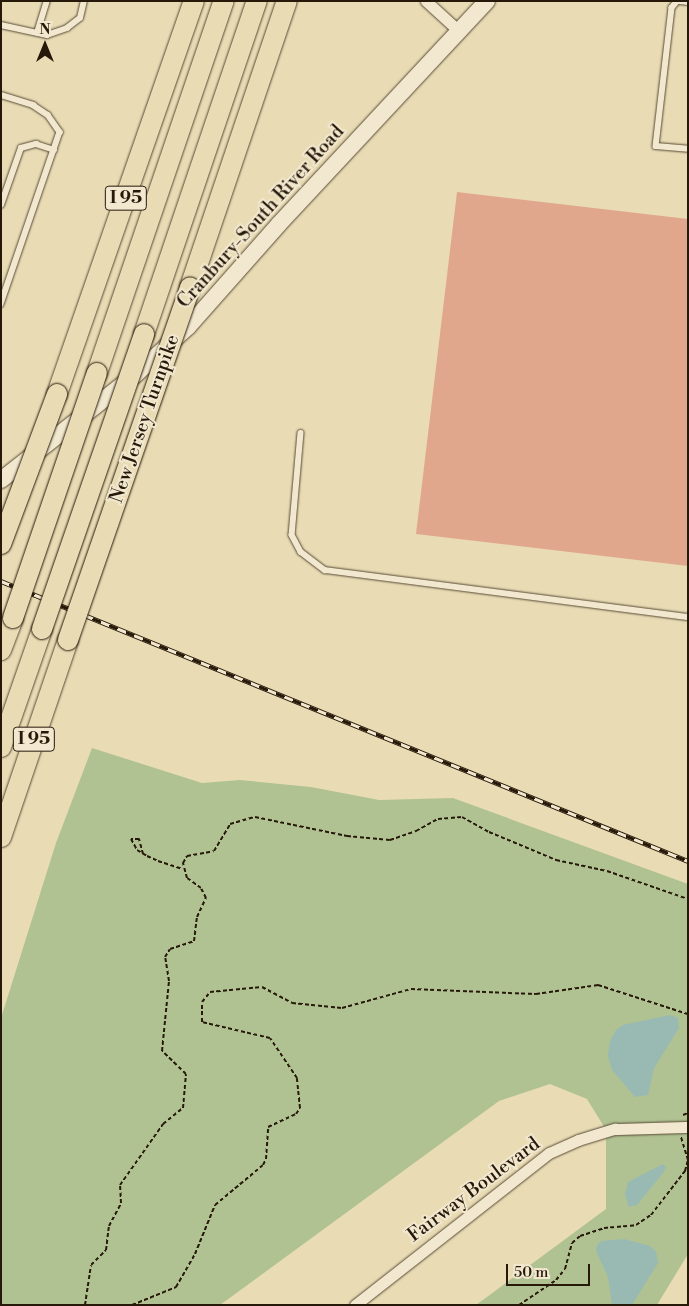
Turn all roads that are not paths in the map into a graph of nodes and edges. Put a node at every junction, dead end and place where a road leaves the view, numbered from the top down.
1 (47, 1) edge
2 (84, 1) edge
3 (194, 1) edge
4 (224, 1) edge
5 (257, 1) edge
6 (287, 1) edge
7 (426, 1) edge
8 (487, 1) edge
9 (679, 1) edge
10 (688, 2) edge
11 (1, 25) edge
12 (460, 32) junction
13 (37, 33) junction
14 (1, 95) edge
15 (54, 150) junction
16 (688, 150) edge
17 (1, 205) edge
18 (1, 304) edge
19 (301, 432) dead end
20 (1, 480) edge
21 (1, 544) edge
22 (688, 617) edge
23 (1, 650) edge
24 (1, 748) edge
25 (1, 837) edge
26 (685, 1127) edge
27 (355, 1305) edge

1 - 13 lane
2 - 13 lane
3 - 21 highway, I 95, bridge
4 - 23 highway, I 95, bridge
5 - 24 highway, New Jersey Turnpike / I 95, bridge
6 - 25 highway, New Jersey Turnpike / I 95, bridge
7 - 12 street
8 - 12 main road, Cranbury-South River Road
9 - 10 lane
9 - 16 lane
11 - 13 lane
12 - 20 main road, Cranbury-South River Road
14 - 15 lane
15 - 17 lane
15 - 18 lane
19 - 22 lane
26 - 27 street, Fairway Boulevard

